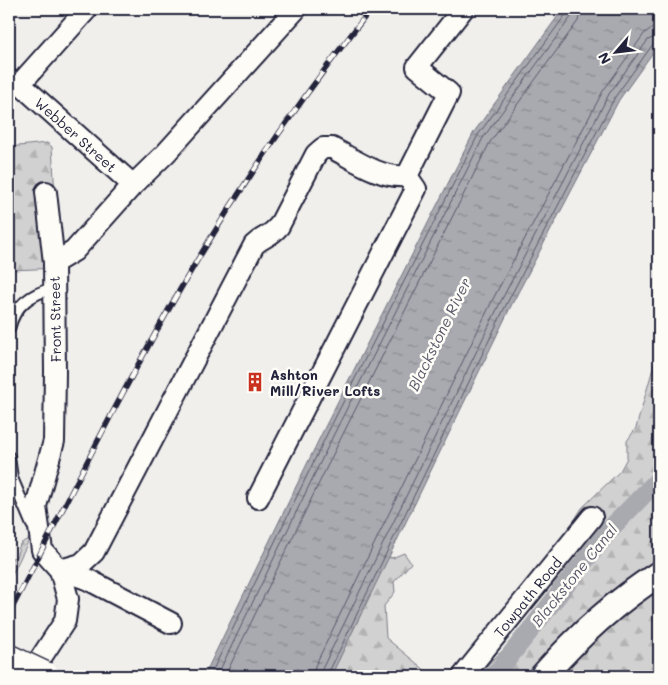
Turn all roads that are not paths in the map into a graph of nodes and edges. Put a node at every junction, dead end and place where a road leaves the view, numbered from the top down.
1 (87, 9) edge
2 (296, 9) edge
3 (463, 9) edge
4 (14, 79) edge
5 (407, 176) junction
6 (133, 185) junction
7 (46, 192) dead end
8 (54, 263) junction
9 (55, 288) junction
10 (9, 329) edge
11 (9, 457) edge
12 (258, 498) dead end
13 (592, 518) dead end
14 (42, 550) junction
15 (60, 570) junction
16 (659, 574) edge
17 (170, 623) dead end
18 (9, 659) edge
19 (29, 676) edge
20 (45, 676) edge
21 (463, 676) edge
22 (543, 676) edge

1 - 4 street
2 - 6 street, Front Street
3 - 5 street
4 - 6 street, Webber Street
5 - 12 street
5 - 15 street
6 - 8 street, Front Street
7 - 8 street
8 - 9 street, Front Street
9 - 10 lane
9 - 14 street, Front Street
11 - 14 lane
13 - 21 street, Towpath Road
14 - 15 street
15 - 17 street
15 - 19 street
16 - 22 street
18 - 20 main road, bridge

